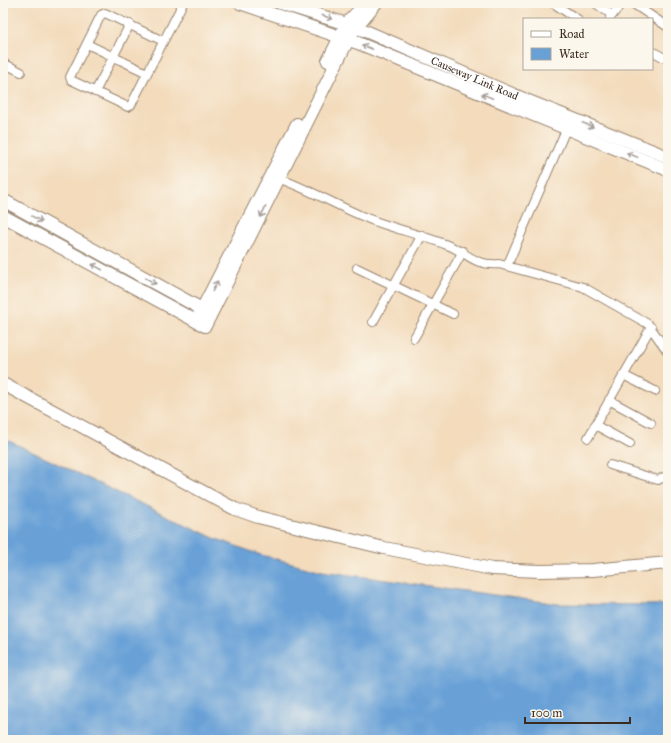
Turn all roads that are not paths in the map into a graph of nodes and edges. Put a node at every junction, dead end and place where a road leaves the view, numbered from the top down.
1 (183, 3) edge
2 (240, 3) edge
3 (280, 3) edge
4 (366, 3) edge
5 (376, 3) edge
6 (553, 3) edge
7 (594, 3) edge
8 (622, 3) edge
9 (632, 3) edge
10 (611, 17) edge
11 (576, 18) edge
12 (130, 24) junction
13 (351, 25) junction
14 (668, 27) edge
15 (344, 39) junction
16 (163, 41) junction
17 (87, 44) junction
18 (653, 51) edge
19 (114, 57) junction
20 (668, 60) edge
21 (3, 63) edge
22 (21, 72) dead end
23 (147, 73) junction
24 (95, 92) junction
25 (568, 124) junction
26 (668, 157) edge
27 (668, 170) edge
28 (275, 177) junction
29 (3, 200) edge
30 (3, 216) edge
31 (422, 235) junction
32 (463, 251) junction
33 (507, 266) junction
34 (357, 268) dead end
35 (393, 286) junction
36 (431, 304) junction
37 (207, 312) junction
38 (453, 314) dead end
39 (373, 322) dead end
40 (651, 327) junction
41 (414, 338) dead end
42 (668, 352) edge
43 (624, 375) junction
44 (3, 384) edge
45 (655, 391) dead end
46 (609, 400) junction
47 (651, 423) dead end
48 (595, 425) junction
49 (588, 438) dead end
50 (630, 444) dead end
51 (610, 465) dead end
52 (662, 476) edge
53 (668, 563) edge

1 - 16 street
2 - 15 street, Causeway Link Road
3 -> 13 street, Causeway Link Road
4 - 13 street
5 - 13 street
6 - 11 street
7 - 10 street
8 - 10 street
9 - 14 street
12 - 16 street
12 - 17 street
12 - 19 street
13 - 15 street
13 - 25 street, Causeway Link Road
25 -> 15 street, Causeway Link Road
15 - 28 street
16 - 23 street
17 - 19 street
17 - 24 street
18 - 20 street
19 - 23 street
19 - 24 street
21 - 22 street
23 - 24 street
25 -> 26 street, Causeway Link Road
27 -> 25 street
25 - 33 street
28 - 31 street
28 - 37 street
29 -> 37 street
37 -> 30 street
31 - 32 street
31 - 35 street
32 - 33 street
32 - 36 street
33 - 40 street
34 - 35 street
35 - 36 street
35 - 39 street
36 - 38 street
36 - 41 street
40 - 42 street
40 - 43 street
43 - 45 street
43 - 46 street
44 - 53 street
46 - 47 street
46 - 48 street
48 - 49 street
48 - 50 street
51 - 52 street

